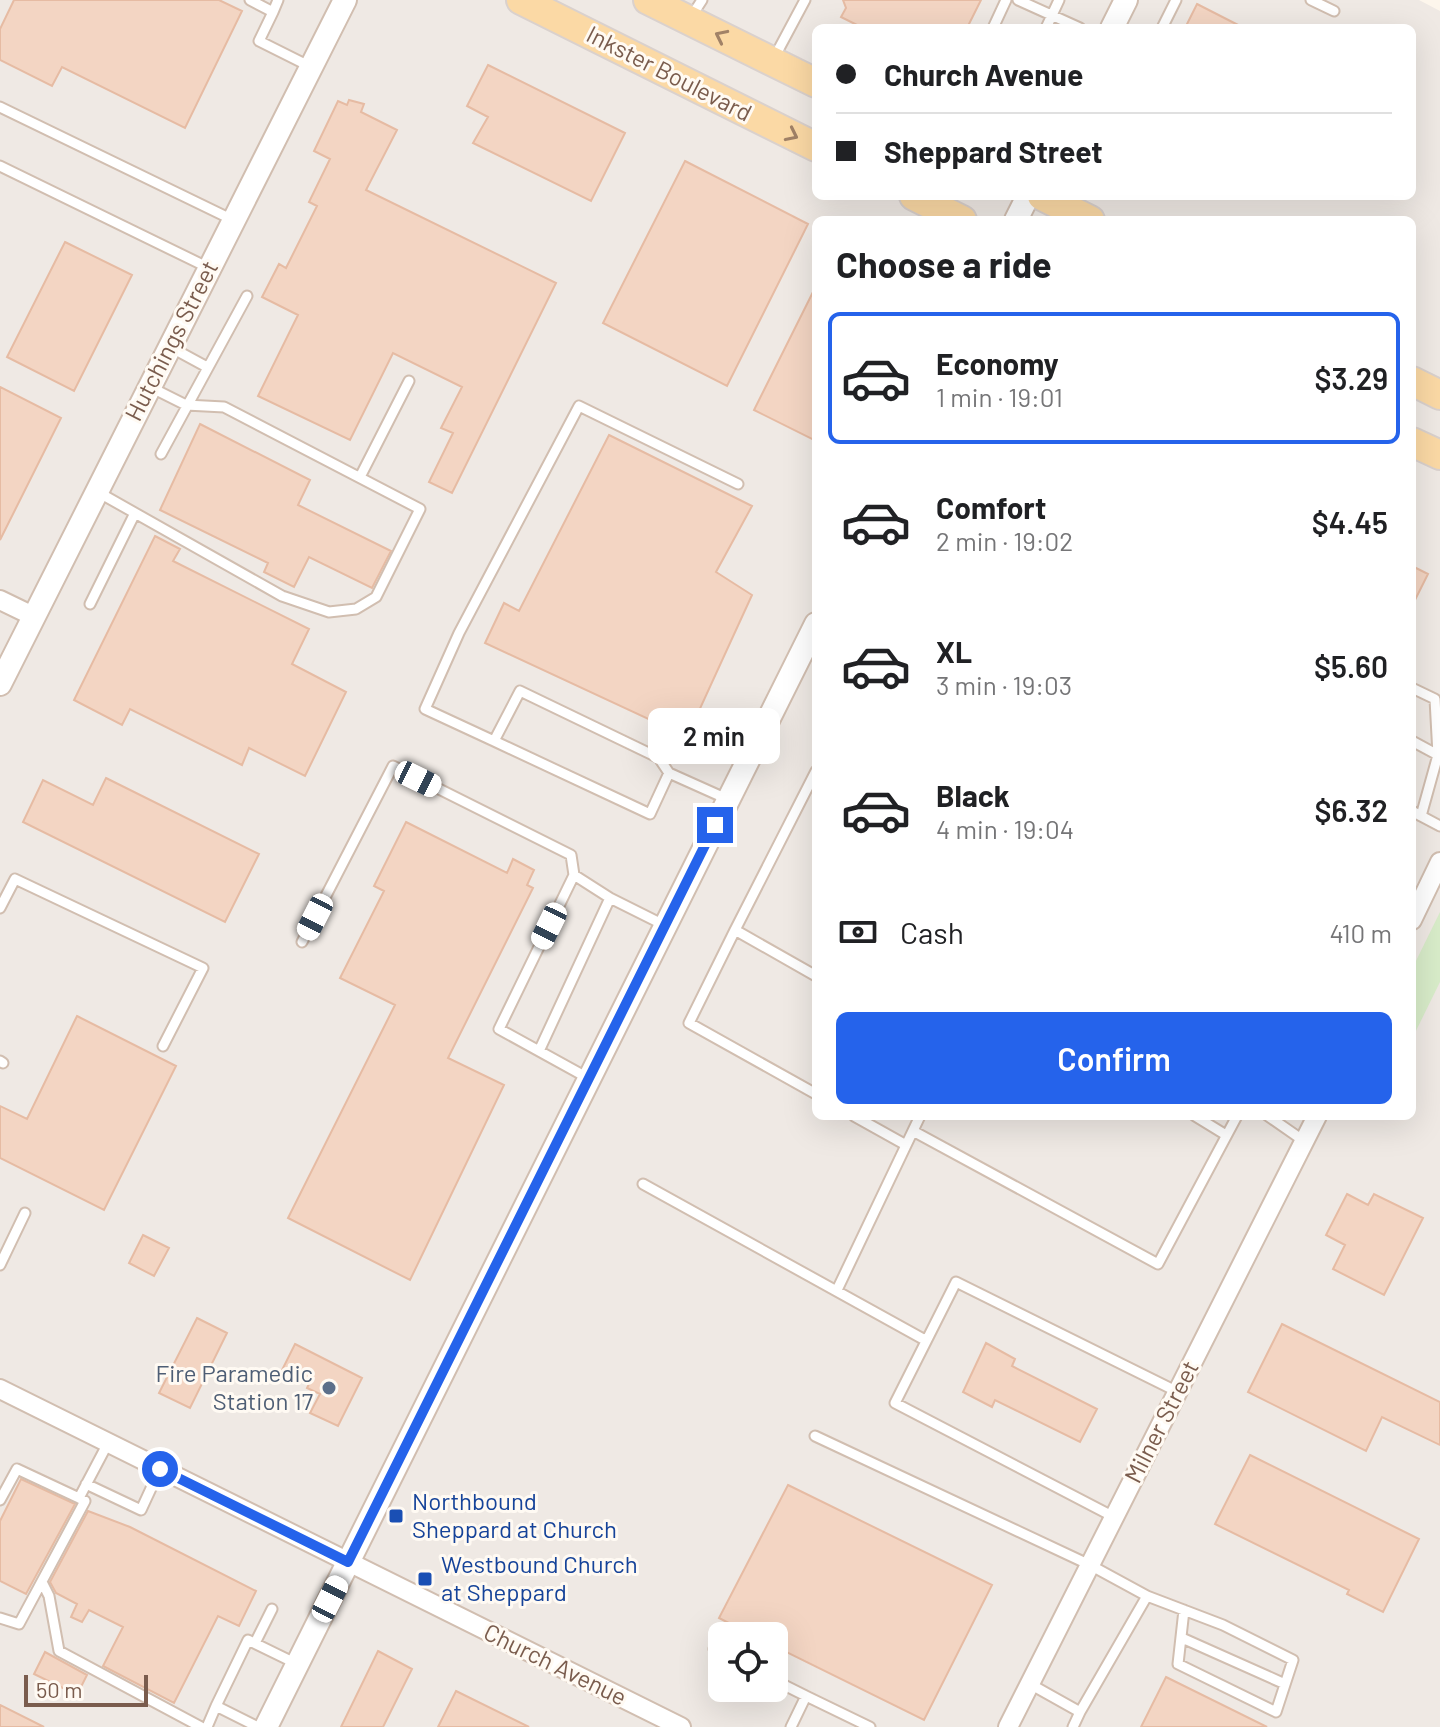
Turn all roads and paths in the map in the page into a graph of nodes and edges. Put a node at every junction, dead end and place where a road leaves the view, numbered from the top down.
1 (250, 0) edge
2 (278, 0) edge
3 (345, 0) edge
4 (521, 0) edge
5 (648, 0) edge
6 (805, 0) edge
7 (1006, 0) edge
8 (1018, 0) edge
9 (1059, 0) edge
10 (1126, 0) edge
11 (1176, 0) edge
12 (1311, 0) edge
13 (696, 10) edge
14 (1334, 11) dead end
15 (273, 12) junction
16 (1051, 15) junction
17 (995, 24) edge
18 (1048, 24) edge
19 (1071, 24) edge
20 (1114, 24) edge
21 (1164, 24) edge
22 (773, 61) junction
23 (310, 67) junction
24 (812, 81) edge
25 (0, 107) edge
26 (812, 145) edge
27 (0, 166) edge
28 (922, 200) edge
29 (1050, 200) edge
30 (954, 216) edge
31 (1082, 216) edge
32 (233, 220) junction
33 (209, 268) junction
34 (247, 296) dead end
35 (169, 347) junction
36 (207, 367) junction
37 (409, 381) dead end
38 (1416, 383) edge
39 (149, 386) junction
40 (1440, 395) edge
41 (186, 405) junction
42 (1416, 444) edge
43 (161, 454) dead end
44 (1440, 455) edge
45 (360, 477) junction
46 (738, 484) dead end
47 (96, 491) junction
48 (135, 513) junction
49 (0, 600) edge
50 (90, 604) dead end
51 (33, 616) junction
52 (812, 632) edge
53 (0, 684) edge
54 (1416, 690) edge
55 (494, 741) junction
56 (1416, 743) edge
57 (1438, 755) edge
58 (669, 773) junction
59 (812, 779) edge
60 (727, 799) junction
61 (1416, 814) edge
62 (1440, 826) edge
63 (1440, 862) edge
64 (574, 875) junction
65 (610, 898) junction
66 (0, 908) edge
67 (1416, 912) edge
68 (666, 926) junction
69 (735, 930) junction
70 (302, 942) dead end
71 (812, 974) edge
72 (163, 1046) dead end
73 (539, 1051) junction
74 (590, 1079) junction
75 (812, 1092) edge
76 (861, 1120) edge
77 (918, 1120) edge
78 (1202, 1120) edge
79 (1235, 1120) edge
80 (1274, 1120) edge
81 (1315, 1120) edge
82 (913, 1131) junction
83 (1226, 1135) junction
84 (1304, 1141) junction
85 (906, 1145) junction
86 (643, 1184) dead end
87 (25, 1213) dead end
88 (0, 1265) edge
89 (837, 1290) junction
90 (925, 1340) junction
91 (0, 1389) edge
92 (1178, 1392) junction
93 (815, 1436) dead end
94 (108, 1443) junction
95 (160, 1469) junction
96 (86, 1484) junction
97 (79, 1498) junction
98 (0, 1500) edge
99 (1114, 1517) junction
100 (348, 1562) junction
101 (1090, 1565) junction
102 (42, 1582) junction
103 (1147, 1596) junction
104 (272, 1609) dead end
105 (1184, 1610) junction
106 (0, 1618) edge
107 (1182, 1638) junction
108 (255, 1643) junction
109 (297, 1664) junction
110 (1030, 1684) junction
111 (1285, 1684) junction
112 (788, 1687) edge
113 (806, 1696) junction
114 (216, 1706) junction
115 (1080, 1712) junction
116 (204, 1727) edge
117 (258, 1727) edge
118 (266, 1727) edge
119 (681, 1727) edge
120 (791, 1727) edge
121 (870, 1727) edge
122 (1008, 1727) edge
123 (1073, 1727) edge

1 - 15 lane
2 - 15 lane
3 - 23 street, Hutchings Street
4 -> 26 main road, Inkster Boulevard
5 - 13 main road
6 - 22 lane
7 - 17 lane
8 - 16 lane
9 - 16 lane
10 - 20 street
11 - 21 lane
12 - 14 lane
22 -> 13 main road
15 - 23 lane
16 - 18 lane
16 - 19 lane
22 - 24 main road
23 - 32 street, Hutchings Street
25 - 32 lane
27 - 33 lane
28 - 30 main road
29 - 31 main road
32 - 33 street, Hutchings Street
33 - 35 street, Hutchings Street
34 - 36 lane
35 - 36 lane
35 - 39 street, Hutchings Street
36 - 41 lane
37 - 45 lane
38 - 40 main road
39 - 41 lane
39 - 47 street, Hutchings Street
41 - 43 lane
41 - 45 lane
42 - 44 main road
45 - 48 lane
46 - 55 lane
47 - 48 lane
47 - 51 street, Hutchings Street
48 - 50 lane
49 - 51 street
51 - 53 street, Hutchings Street
52 - 60 street
54 - 57 lane
55 - 58 lane
55 - 58 lane
56 - 57 lane
57 - 61 lane
58 - 60 lane
59 - 69 lane
60 - 68 street
61 - 62 lane
63 - 67 street
64 - 65 lane
64 - 70 lane
64 - 73 lane
65 - 68 lane
65 - 73 lane
66 - 72 lane
68 - 74 street
69 - 71 lane
69 - 75 lane
73 - 74 lane
74 - 100 street
76 - 85 lane
77 - 82 lane
78 - 83 lane
79 - 83 lane
80 - 84 lane
81 - 84 street, Milner Street
82 - 83 lane
82 - 85 lane
84 - 92 street, Milner Street
85 - 89 lane
86 - 89 lane
87 - 88 lane
89 - 90 lane
90 - 92 lane
90 - 99 lane
91 - 94 street, Church Avenue
92 - 99 street, Milner Street
93 - 101 lane
94 - 95 street, Church Avenue
94 - 96 lane
95 - 96 lane
95 - 100 street, Church Avenue
96 - 97 lane
97 - 98 lane
97 - 102 lane
99 - 101 street, Milner Street
100 - 109 street
100 - 119 street, Church Avenue
101 - 103 lane
101 - 110 street, Milner Street
102 - 106 lane
102 - 116 lane
103 - 105 lane
103 - 115 lane
104 - 108 lane
105 - 107 lane
105 - 111 lane
107 - 111 lane
107 - 111 lane
108 - 109 lane
108 - 114 lane
109 - 118 street
110 - 115 lane
110 - 122 street, Milner Street
112 - 113 lane
113 - 120 lane
113 - 121 lane
114 - 116 lane
114 - 117 lane
115 - 123 lane

